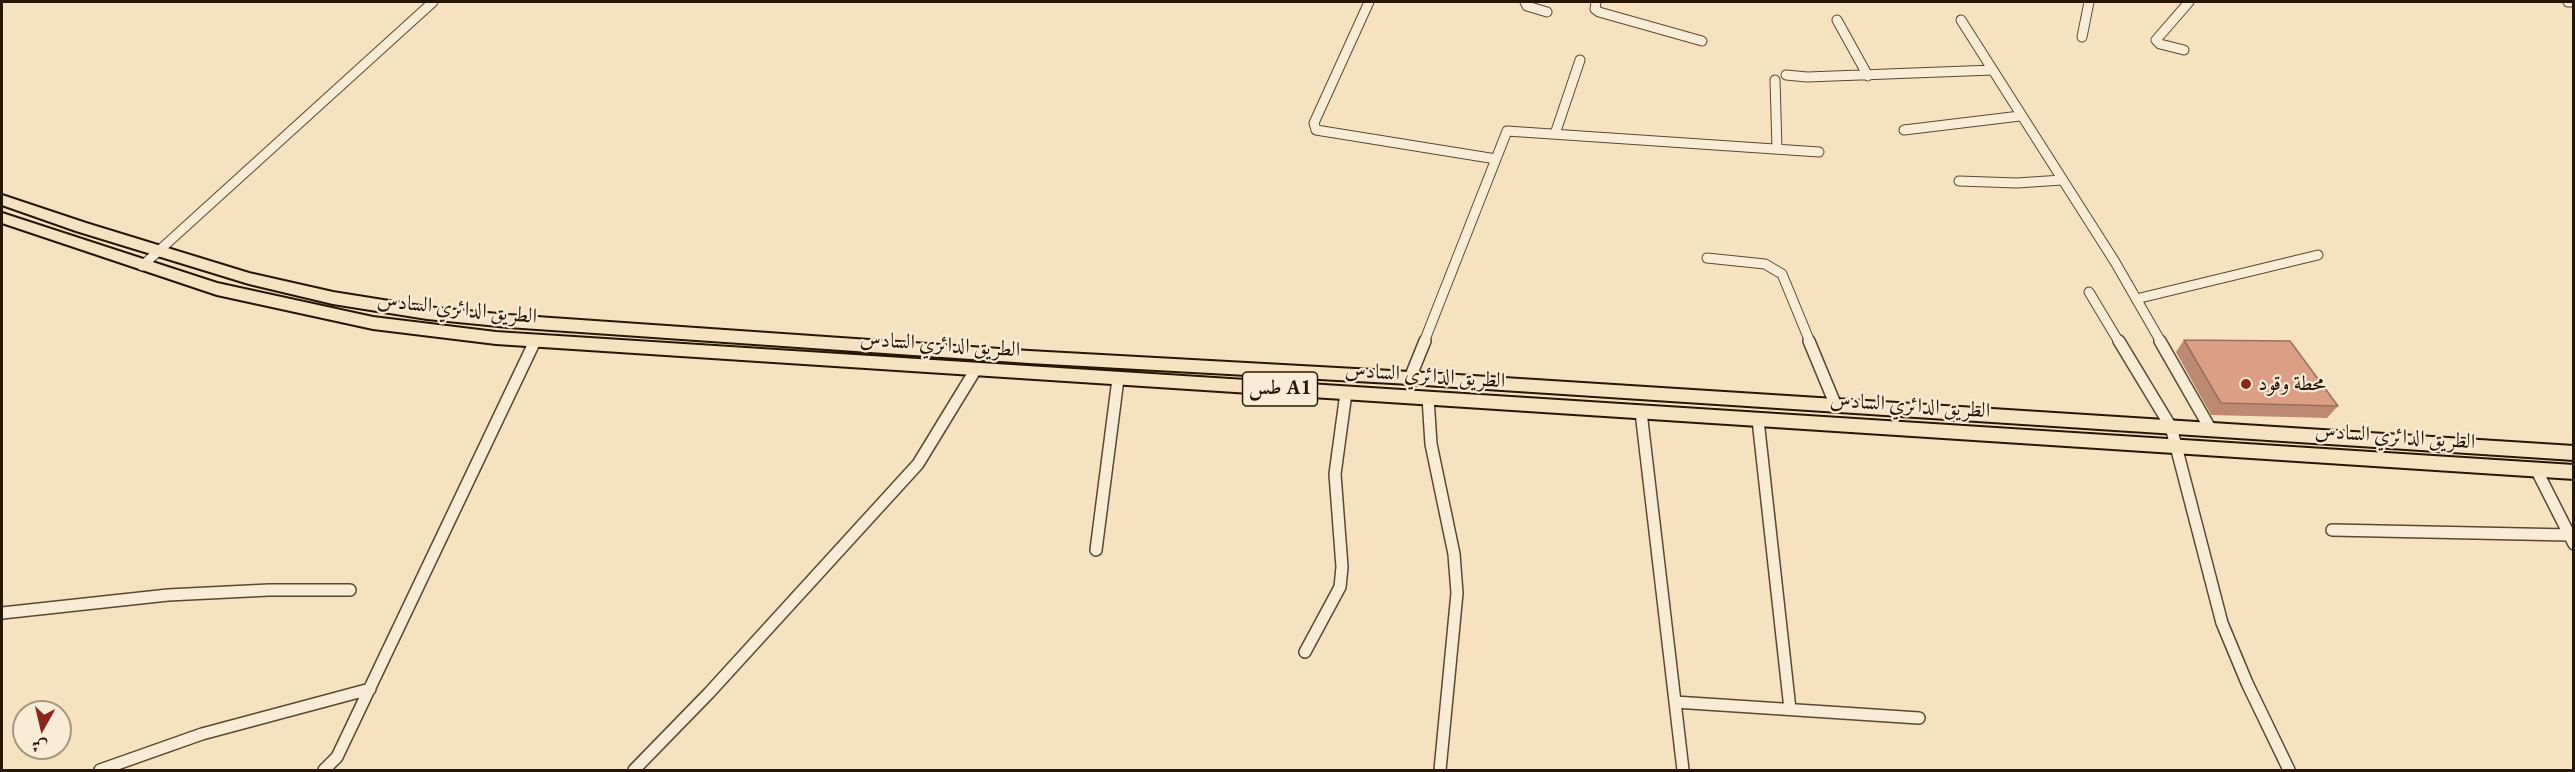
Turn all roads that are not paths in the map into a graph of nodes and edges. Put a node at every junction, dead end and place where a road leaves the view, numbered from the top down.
1 (433, 2) edge
2 (1369, 2) edge
3 (1525, 2) edge
4 (1596, 2) edge
5 (2089, 2) edge
6 (2189, 2) edge
7 (2568, 2) edge
8 (2574, 2) edge
9 (1547, 12) dead end
10 (1838, 20) dead end
11 (1961, 20) dead end
12 (2082, 37) dead end
13 (1702, 41) dead end
14 (2184, 50) dead end
15 (1580, 60) dead end
16 (1993, 70) junction
17 (1786, 75) dead end
18 (1868, 76) junction
19 (1775, 80) dead end
20 (2020, 116) junction
21 (1904, 130) dead end
22 (1555, 134) junction
23 (1777, 149) junction
24 (1819, 152) dead end
25 (1496, 159) junction
26 (2062, 180) junction
27 (1959, 181) dead end
28 (2, 200) edge
29 (2, 218) edge
30 (160, 252) junction
31 (2318, 255) dead end
32 (1707, 258) dead end
33 (142, 266) junction
34 (308, 292) junction
35 (2089, 292) dead end
36 (2136, 299) junction
37 (293, 307) junction
38 (508, 321) junction
39 (496, 338) junction
40 (535, 341) junction
41 (976, 369) junction
42 (1410, 378) junction
43 (1118, 379) junction
44 (1454, 382) junction
45 (1346, 393) junction
46 (1428, 399) junction
47 (1454, 400) junction
48 (1836, 406) junction
49 (1641, 412) junction
50 (1758, 420) junction
51 (2171, 428) junction
52 (2211, 430) junction
53 (2175, 445) junction
54 (2574, 453) edge
55 (2536, 469) junction
56 (2572, 473) edge
57 (2332, 530) dead end
58 (2571, 540) edge
59 (1096, 550) dead end
60 (350, 590) dead end
61 (2, 613) edge
62 (1305, 652) dead end
63 (370, 689) junction
64 (1675, 702) junction
65 (1790, 709) junction
66 (1919, 718) dead end
67 (100, 771) edge
68 (324, 771) edge
69 (634, 771) edge
70 (1440, 771) edge
71 (1683, 771) edge
72 (2289, 771) edge

1 - 30 street
2 - 25 street
3 - 9 street
4 - 13 street
5 - 12 street
6 - 14 street
7 - 8 street
10 - 18 street
11 - 16 street
15 - 22 street
16 - 18 street
16 - 20 street
17 - 18 street
19 - 23 street
20 - 21 street
20 - 26 street
22 - 23 street
22 - 25 street
23 - 24 street
25 - 42 street
26 - 27 street
26 - 36 street
28 - 30 highway, الطريق الدائري السادس / طس A1
29 - 33 highway, الطريق الدائري السادس / طس A1
30 - 33 street
30 - 34 highway, الطريق الدائري السادس / طس A1
31 - 36 street
32 - 48 street
33 - 37 highway, الطريق الدائري السادس / طس A1
34 - 37 highway
34 - 38 highway, الطريق الدائري السادس / طس A1
35 - 51 street
36 - 52 street
37 - 39 highway, الطريق الدائري السادس / طس A1
38 - 39 highway
38 - 42 highway, الطريق الدائري السادس / طس A1
39 - 40 highway, الطريق الدائري السادس / طس A1
40 - 41 highway, الطريق الدائري السادس / طس A1
40 - 63 street
41 - 43 highway, الطريق الدائري السادس / طس A1
41 - 69 street
42 - 44 highway, الطريق الدائري السادس / طس A1
43 - 45 highway, الطريق الدائري السادس / طس A1
43 - 59 street
44 - 47 highway
44 - 48 highway, الطريق الدائري السادس / طس A1
45 - 46 highway, الطريق الدائري السادس / طس A1
45 - 62 street
46 - 47 highway, الطريق الدائري السادس / طس A1
46 - 70 street
47 - 49 highway, الطريق الدائري السادس / طس A1
48 - 51 highway, الطريق الدائري السادس / طس A1
49 - 50 highway, الطريق الدائري السادس / طس A1
49 - 64 street
50 - 53 highway, الطريق الدائري السادس / طس A1
50 - 65 street
51 - 52 highway, الطريق الدائري السادس / طس A1
51 - 53 street
52 - 54 highway, الطريق الدائري السادس / طس A1
53 - 55 highway, الطريق الدائري السادس / طس A1
53 - 72 street
55 - 56 highway, الطريق الدائري السادس / طس A1
55 - 58 street
57 - 58 street
60 - 61 street
63 - 67 street
63 - 68 street
64 - 65 street
64 - 71 street
65 - 66 street

